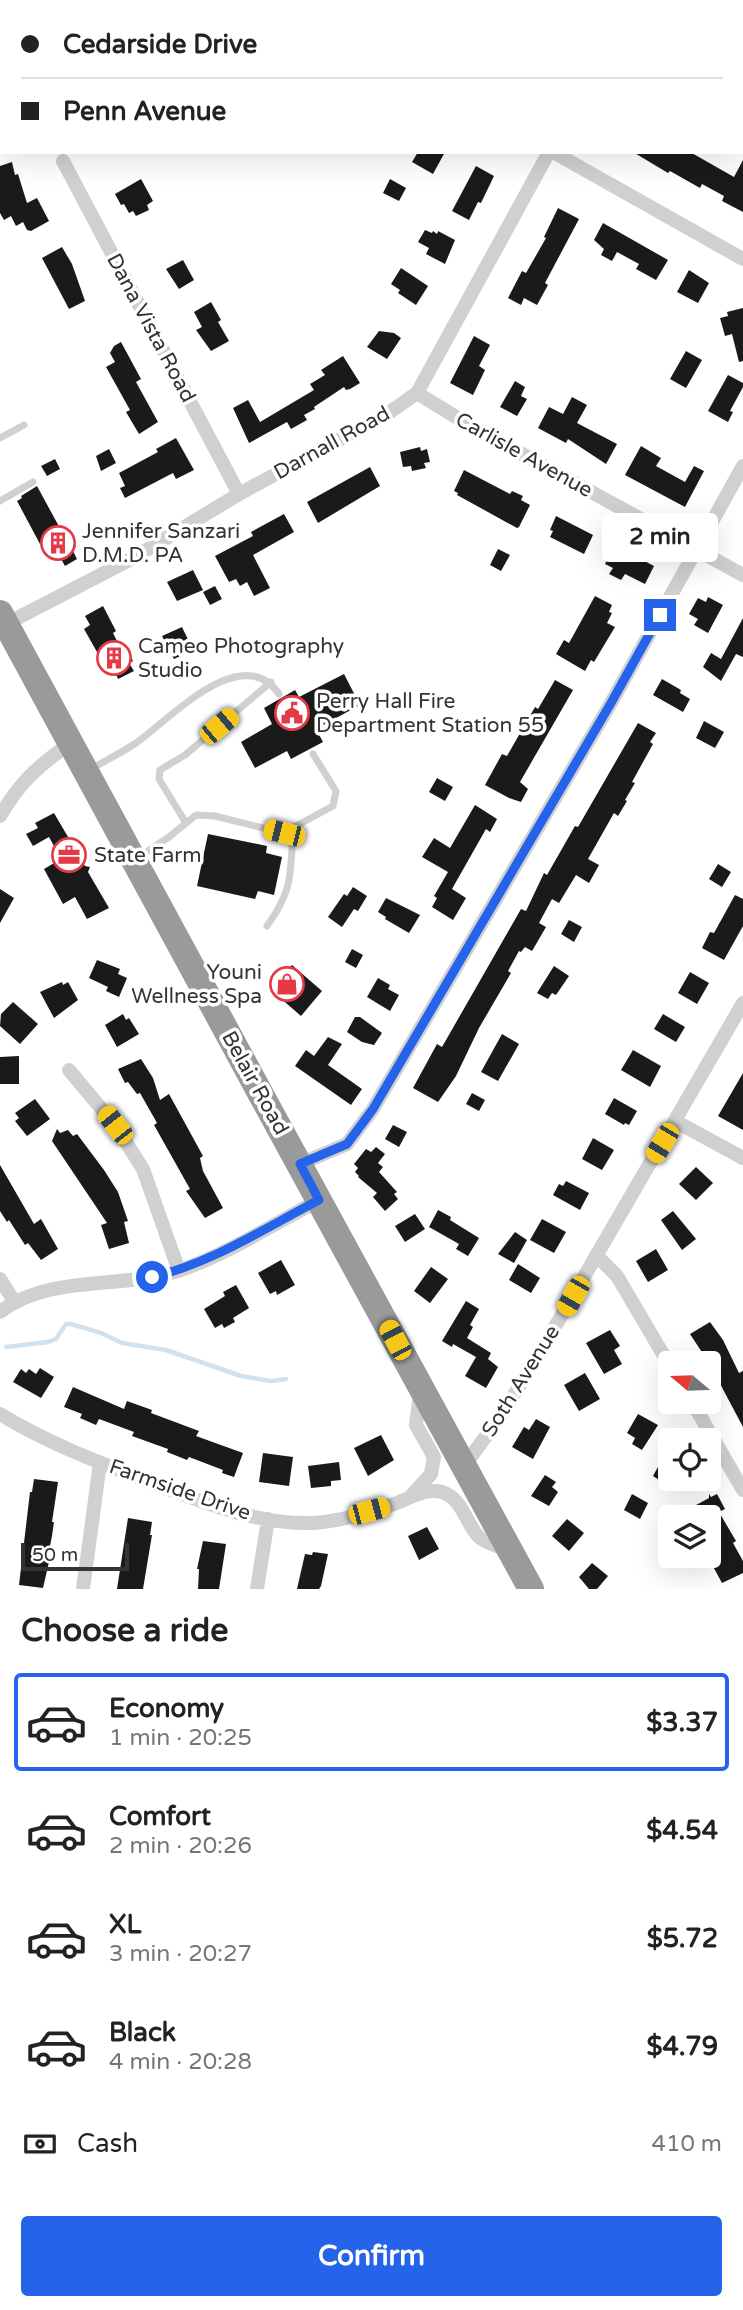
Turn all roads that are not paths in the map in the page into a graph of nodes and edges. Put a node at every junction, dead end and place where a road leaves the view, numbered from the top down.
1 (550, 154) edge
2 (555, 154) edge
3 (63, 161) dead end
4 (743, 259) edge
5 (417, 393) junction
6 (24, 425) dead end
7 (0, 438) edge
8 (743, 466) edge
9 (33, 482) dead end
10 (239, 494) junction
11 (0, 501) edge
12 (696, 550) junction
13 (743, 575) edge
14 (3, 618) edge
15 (271, 682) junction
16 (279, 694) dead end
17 (69, 744) junction
18 (313, 754) dead end
19 (84, 773) junction
20 (0, 816) edge
21 (186, 823) junction
22 (293, 829) junction
23 (133, 861) junction
24 (267, 926) dead end
25 (743, 1003) edge
26 (69, 1070) dead end
27 (675, 1121) junction
28 (743, 1158) edge
29 (300, 1164) junction
30 (319, 1200) junction
31 (596, 1255) junction
32 (179, 1271) junction
33 (0, 1279) edge
34 (14, 1301) junction
35 (0, 1312) edge
36 (661, 1351) edge
37 (420, 1387) junction
38 (0, 1414) edge
39 (699, 1414) edge
40 (100, 1463) junction
41 (464, 1466) junction
42 (743, 1490) edge
43 (410, 1497) junction
44 (268, 1519) junction
45 (511, 1552) junction
46 (83, 1589) edge
47 (257, 1589) edge
48 (531, 1589) edge

1 - 5 street, Darnall Road
2 - 4 street
3 - 10 street, Dana Vista Road
5 - 10 street, Darnall Road
5 - 12 street, Carlisle Avenue
6 - 7 lane
8 - 12 street
9 - 11 lane
10 - 14 street, Darnall Road
12 - 13 street, Carlisle Avenue
12 - 29 street
14 - 17 highway, Belair Road
15 - 16 lane
15 - 19 lane
15 - 21 lane
17 - 19 highway, Belair Road
17 - 20 street
18 - 22 lane
19 - 23 highway, Belair Road
21 - 22 lane
21 - 23 lane
22 - 24 lane
23 - 29 highway, Belair Road
25 - 27 street, Soth Avenue
26 - 32 street
27 - 28 street
27 - 31 street, Soth Avenue
29 - 30 highway, Belair Road
30 - 32 street
30 - 37 highway, Belair Road
31 - 36 street
31 - 41 street, Soth Avenue
32 - 34 street
33 - 34 street
34 - 35 street
37 - 41 highway, Belair Road
37 - 43 street
38 - 40 street, Farmside Drive
39 - 42 street
40 - 44 street, Farmside Drive
40 - 46 street
41 - 45 highway, Belair Road
43 - 44 street, Farmside Drive
43 - 45 street, Farmside Drive
44 - 47 street
45 - 48 highway, Belair Road

